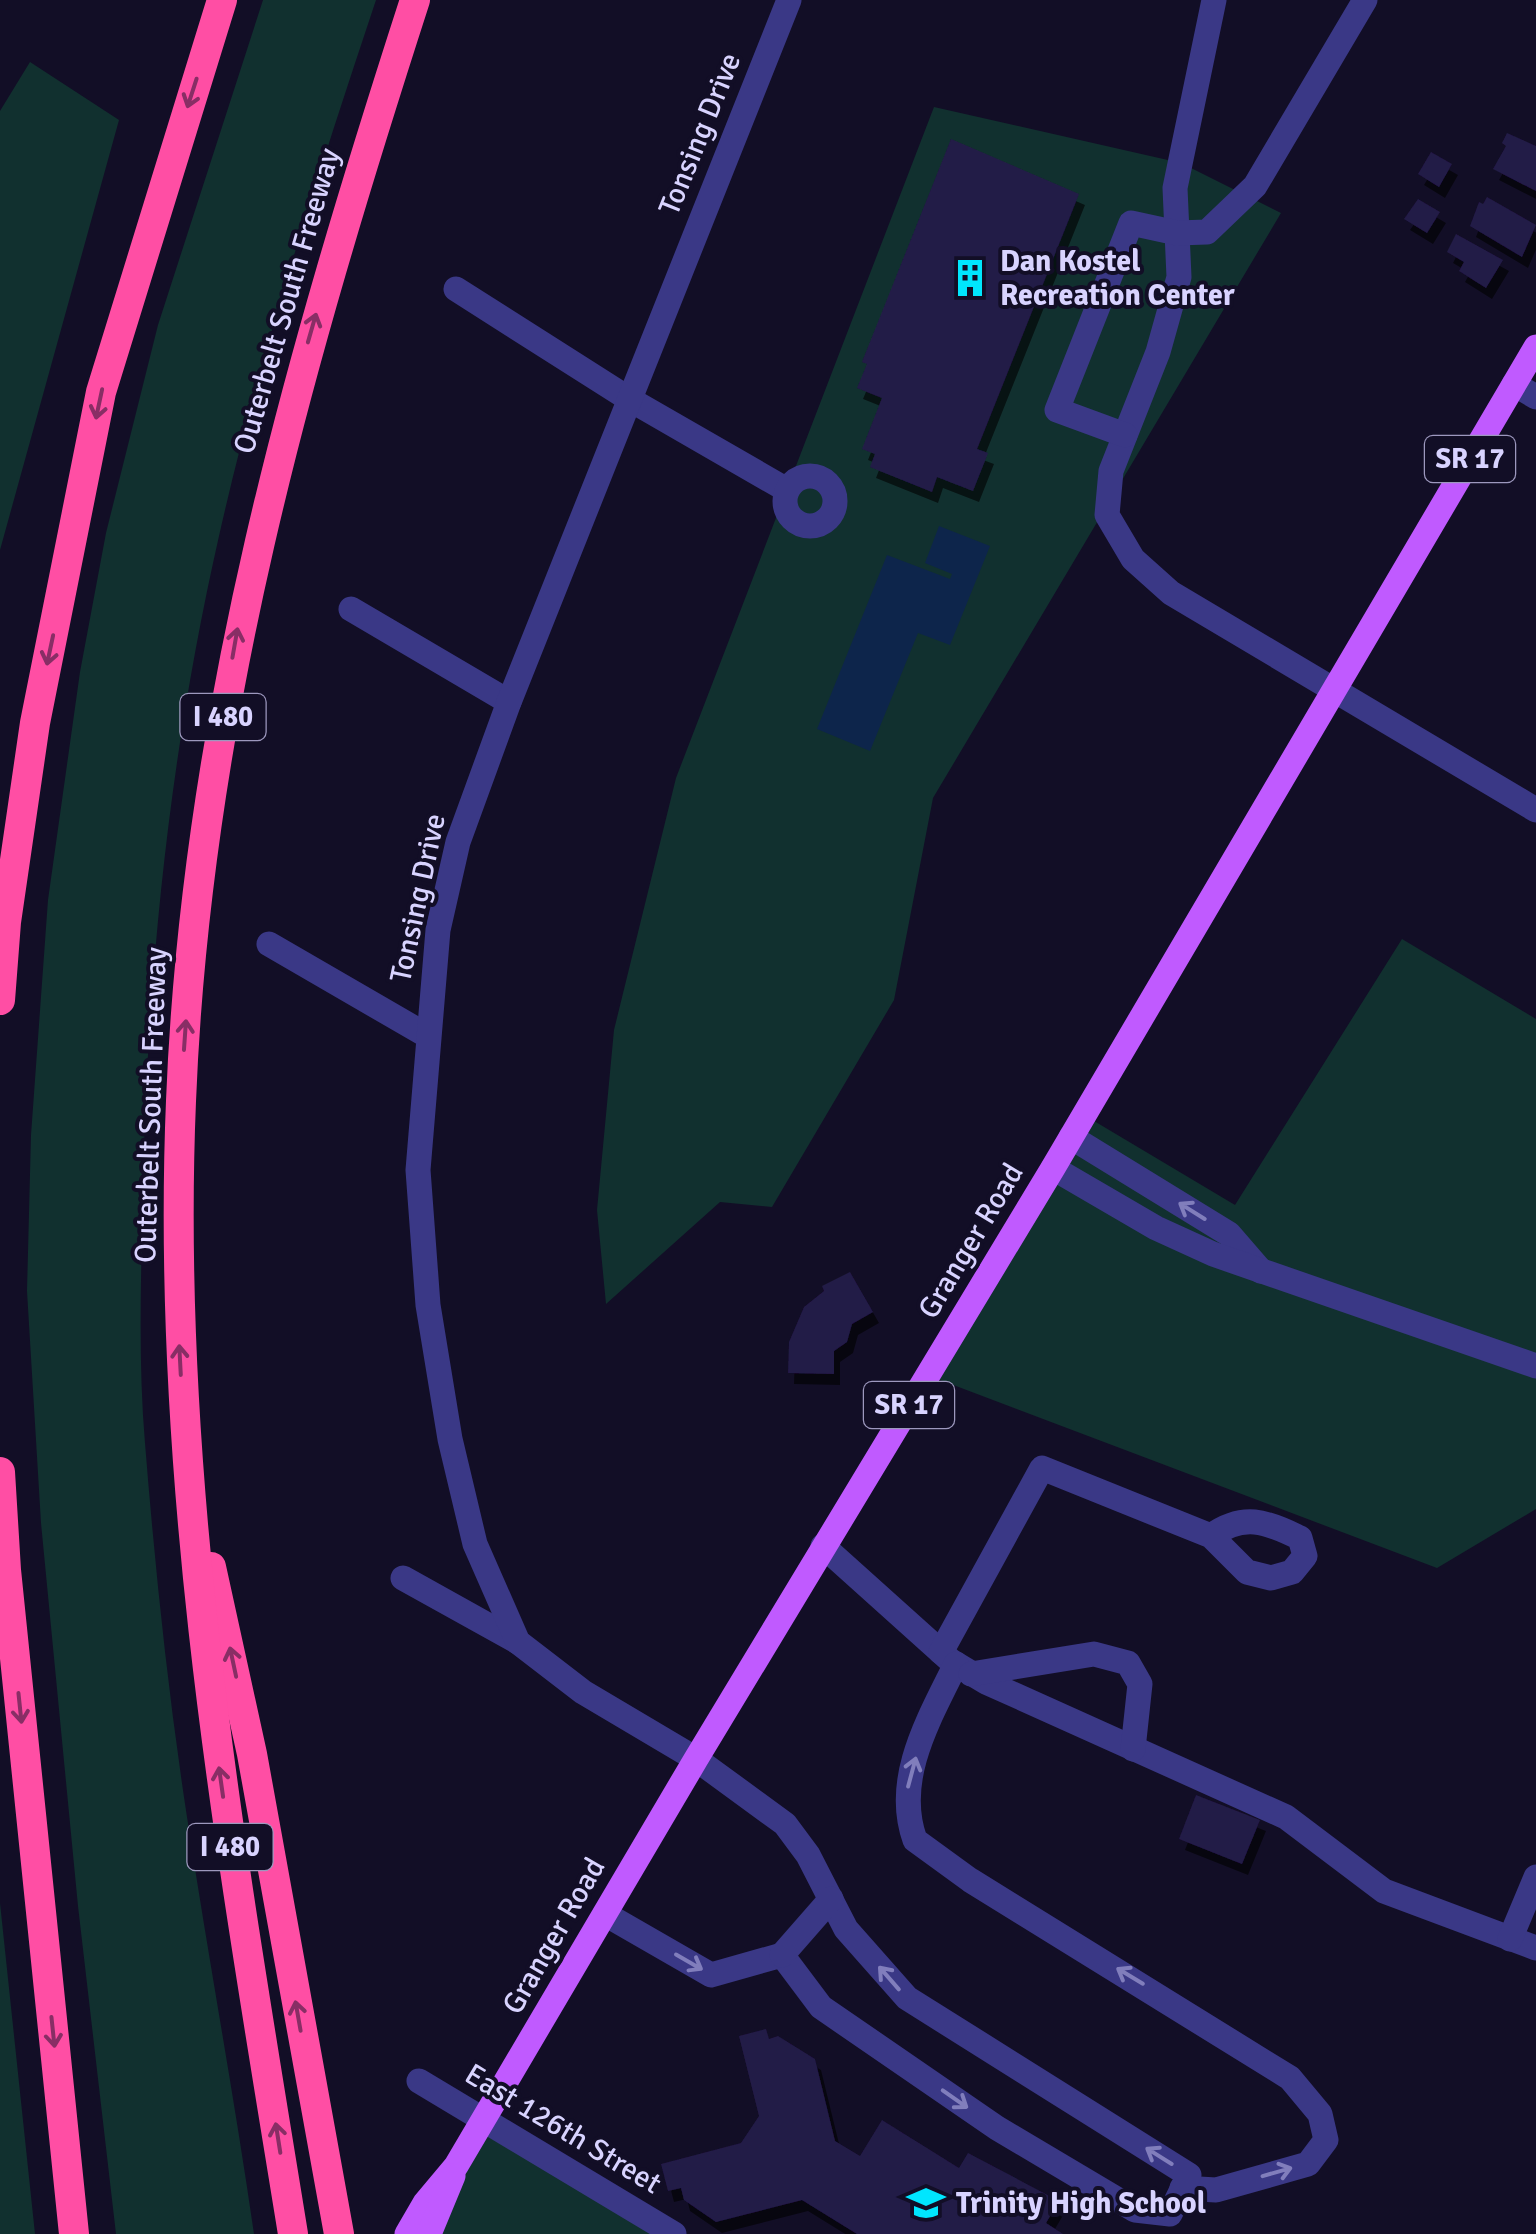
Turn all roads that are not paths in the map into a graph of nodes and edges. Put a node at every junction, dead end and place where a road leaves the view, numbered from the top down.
1 (222, 0) edge
2 (415, 0) edge
3 (789, 0) edge
4 (1214, 0) edge
5 (1365, 0) edge
6 (1177, 233) junction
7 (456, 289) dead end
8 (1536, 346) edge
9 (1525, 390) edge
10 (630, 399) junction
11 (1125, 435) junction
12 (788, 490) dead end
13 (351, 609) dead end
14 (1335, 692) junction
15 (509, 702) junction
16 (34, 723) junction
17 (1536, 810) edge
18 (0, 812) edge
19 (269, 944) dead end
20 (0, 1000) edge
21 (426, 1035) junction
22 (1071, 1137) junction
23 (1053, 1168) junction
24 (1265, 1274) junction
25 (1536, 1366) edge
26 (185, 1457) junction
27 (0, 1472) edge
28 (1211, 1536) dead end
29 (823, 1546) junction
30 (402, 1578) dead end
31 (518, 1642) junction
32 (956, 1664) junction
33 (1133, 1749) junction
34 (696, 1759) junction
35 (1536, 1877) edge
36 (831, 1899) junction
37 (605, 1914) junction
38 (1510, 1939) junction
39 (1536, 1948) edge
40 (782, 1956) junction
41 (419, 2080) dead end
42 (484, 2120) junction
43 (456, 2166) junction
44 (1182, 2188) junction
45 (1145, 2212) junction
46 (74, 2234) edge
47 (293, 2234) edge
48 (339, 2234) edge
49 (407, 2234) edge
50 (429, 2234) edge
51 (674, 2234) edge
52 (1131, 2234) edge

1 -> 16 highway
26 -> 2 highway, Outerbelt South Freeway / I 480
3 - 10 street, Tonsing Drive
4 - 6 street
5 - 6 street
6 - 11 street
6 - 11 street
7 - 10 street
8 - 9 main road, Granger Road / SR 17
9 - 14 main road, Granger Road / SR 17
10 - 12 street
10 - 15 street, Tonsing Drive
11 - 14 street
13 - 15 street
14 - 17 street
14 - 22 main road, Granger Road / SR 17
15 - 21 street, Tonsing Drive
16 - 18 highway
16 - 20 highway
19 - 21 street
21 - 31 street, Tonsing Drive
22 - 23 main road, Granger Road / SR 17
24 -> 22 street
23 - 24 street
23 - 29 main road, Granger Road / SR 17
24 - 25 street
47 -> 26 highway, Outerbelt South Freeway / I 480
48 -> 26 highway
27 -> 46 highway
28 - 32 street
29 - 32 street
29 - 34 main road, Granger Road / SR 17
30 - 31 street
31 - 34 street, Tonsing Drive
32 - 33 street
32 - 33 street
44 -> 32 street
33 - 38 street
34 - 36 street, Tonsing Drive
34 - 37 main road, Granger Road / SR 17
35 - 38 street
36 - 40 street
44 -> 36 street, Tonsing Drive
37 -> 40 street
37 - 42 main road, Granger Road / SR 17
38 - 39 street
40 -> 45 street
41 - 42 street, East 126th Street
42 - 43 main road, Granger Road / SR 17
42 - 51 street, East 126th Street
43 - 49 main road, Granger Road / SR 17
43 - 50 main road, Granger Road / SR 17
44 - 45 street
45 - 52 street

